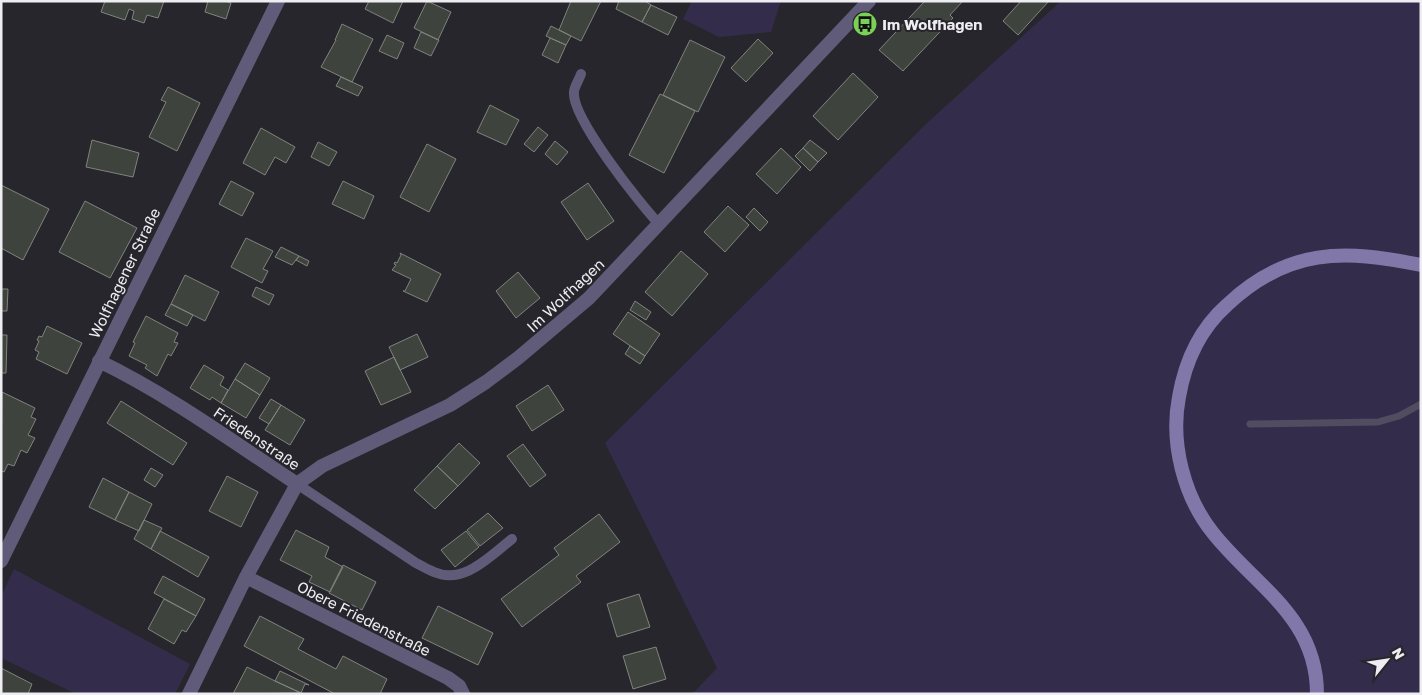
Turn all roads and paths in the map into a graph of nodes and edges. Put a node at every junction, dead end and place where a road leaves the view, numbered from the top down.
1 (278, 1) edge
2 (869, 1) edge
3 (581, 74) dead end
4 (659, 224) junction
5 (1421, 265) edge
6 (99, 361) junction
7 (297, 484) junction
8 (512, 539) dead end
9 (1, 560) edge
10 (246, 577) junction
11 (189, 694) edge
12 (463, 694) edge
13 (1317, 694) edge

1 - 6 street, Wolfhagener Straße
2 - 4 street, Im Wolfhagen
3 - 4 lane
4 - 7 street, Im Wolfhagen
5 - 13 main road
6 - 7 street, Friedenstraße
6 - 9 street, Wolfhagener Straße
7 - 8 lane
7 - 10 street, Friedenstraße
10 - 11 street, Friedenstraße
10 - 12 street, Obere Friedenstraße

